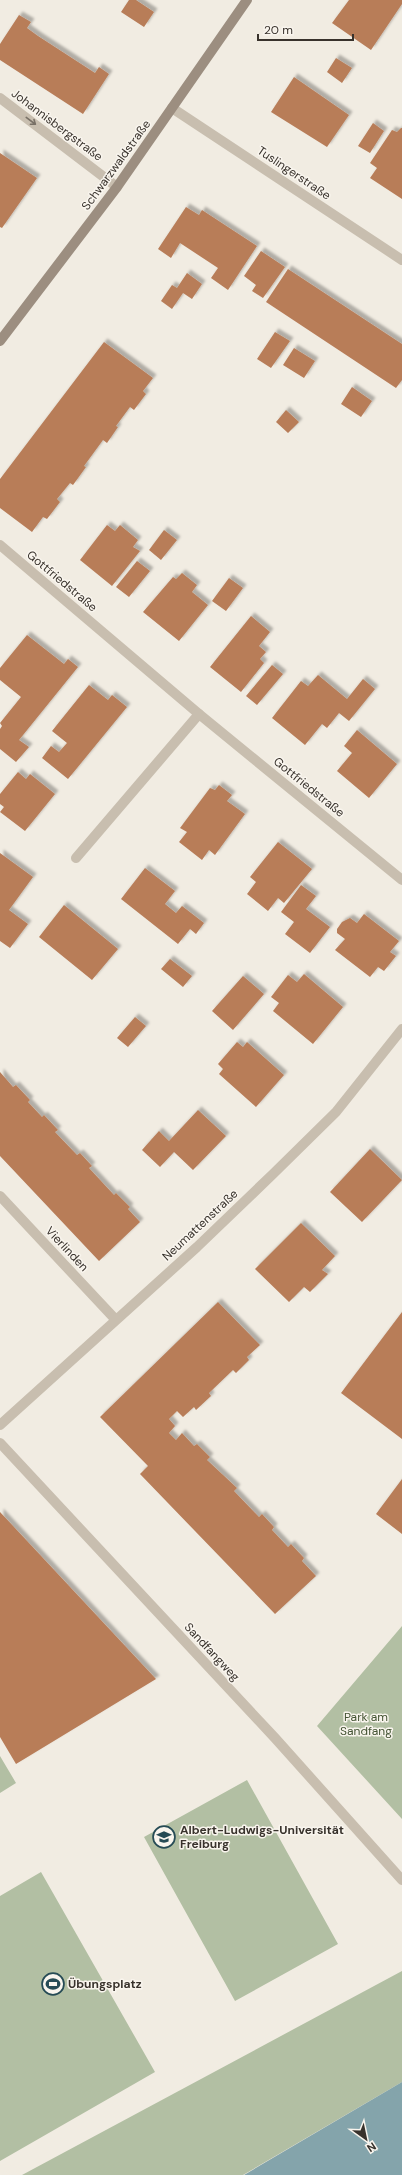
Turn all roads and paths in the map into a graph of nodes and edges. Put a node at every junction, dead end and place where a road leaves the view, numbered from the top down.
1 (247, 0) edge
2 (0, 98) edge
3 (172, 108) junction
4 (117, 187) junction
5 (402, 260) edge
6 (0, 341) edge
7 (0, 545) edge
8 (199, 714) junction
9 (76, 858) dead end
10 (402, 880) edge
11 (402, 1029) edge
12 (0, 1196) edge
13 (116, 1320) junction
14 (0, 1425) edge
15 (0, 1443) edge
16 (402, 1880) edge

1 - 3 main road, Schwarzwaldstraße
2 -> 4 street, Johannisbergstraße
3 - 4 main road, Schwarzwaldstraße
3 - 5 street, Tuslingerstraße
4 - 6 main road, Schwarzwaldstraße
7 - 8 street, Gottfriedstraße
8 - 9 street
8 - 10 street, Gottfriedstraße
11 - 13 street, Neumattenstraße
12 - 13 street, Vierlinden
13 - 14 street, Neumattenstraße
15 - 16 street, Sandfangweg

